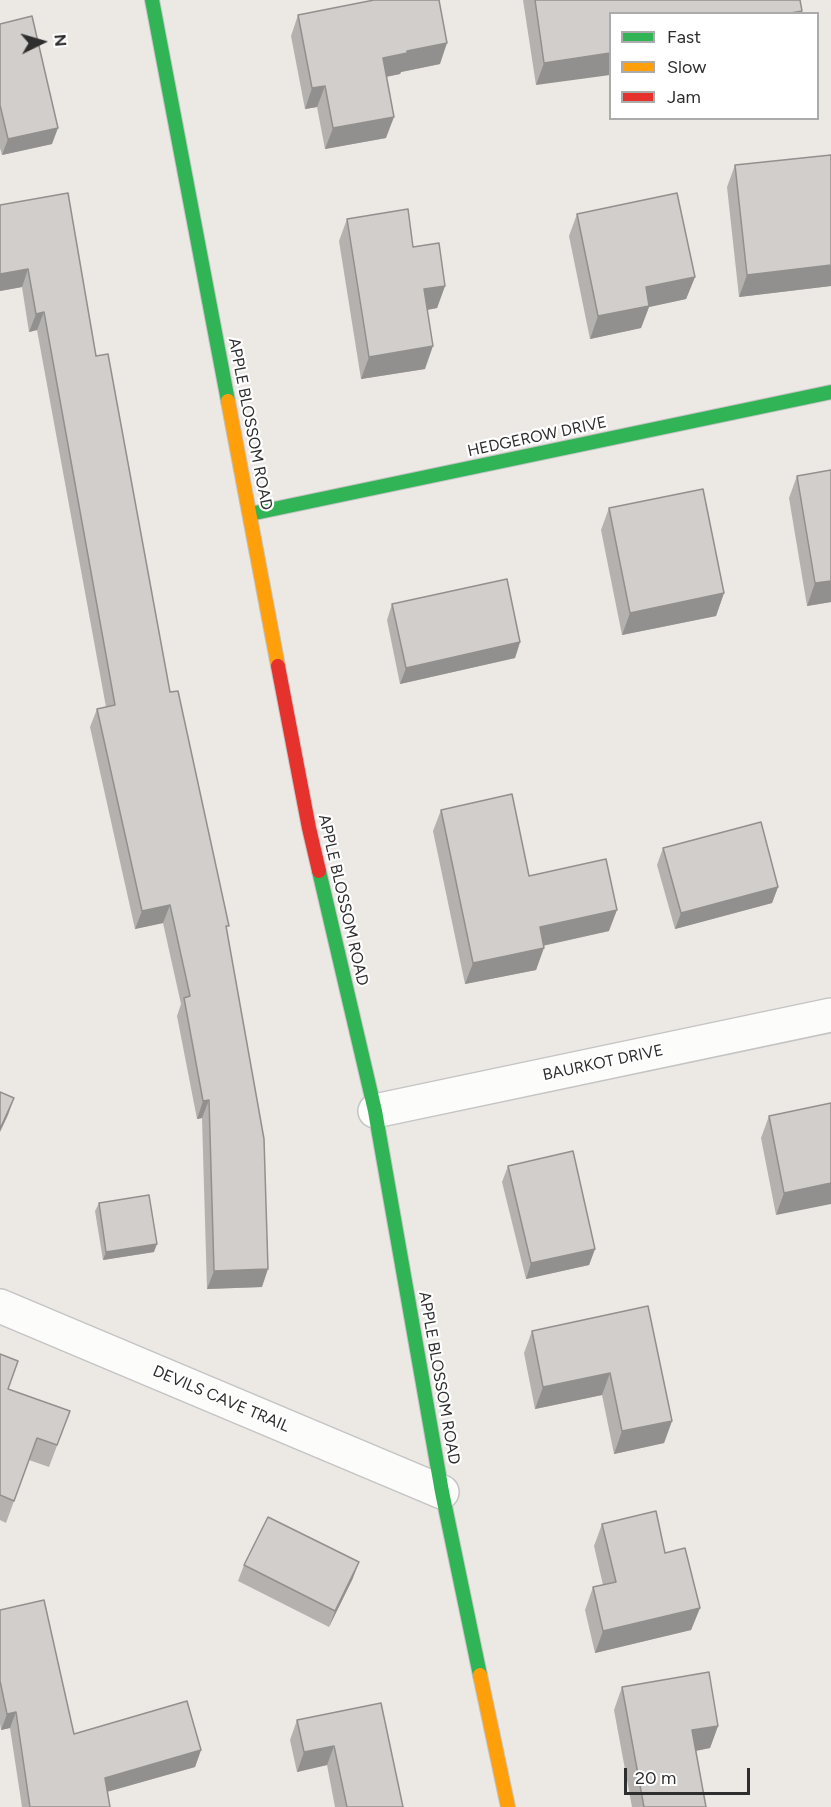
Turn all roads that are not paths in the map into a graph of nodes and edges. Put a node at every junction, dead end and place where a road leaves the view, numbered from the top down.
1 (152, 0) edge
2 (831, 392) edge
3 (250, 513) junction
4 (831, 1015) edge
5 (375, 1111) junction
6 (0, 1306) edge
7 (442, 1492) junction
8 (508, 1807) edge

1 - 3 street, APPLE BLOSSOM ROAD
2 - 3 street, HEDGEROW DRIVE
3 - 5 street, APPLE BLOSSOM ROAD
4 - 5 street, BAURKOT DRIVE
5 - 7 street, APPLE BLOSSOM ROAD
6 - 7 street, DEVILS CAVE TRAIL
7 - 8 street, APPLE BLOSSOM ROAD

